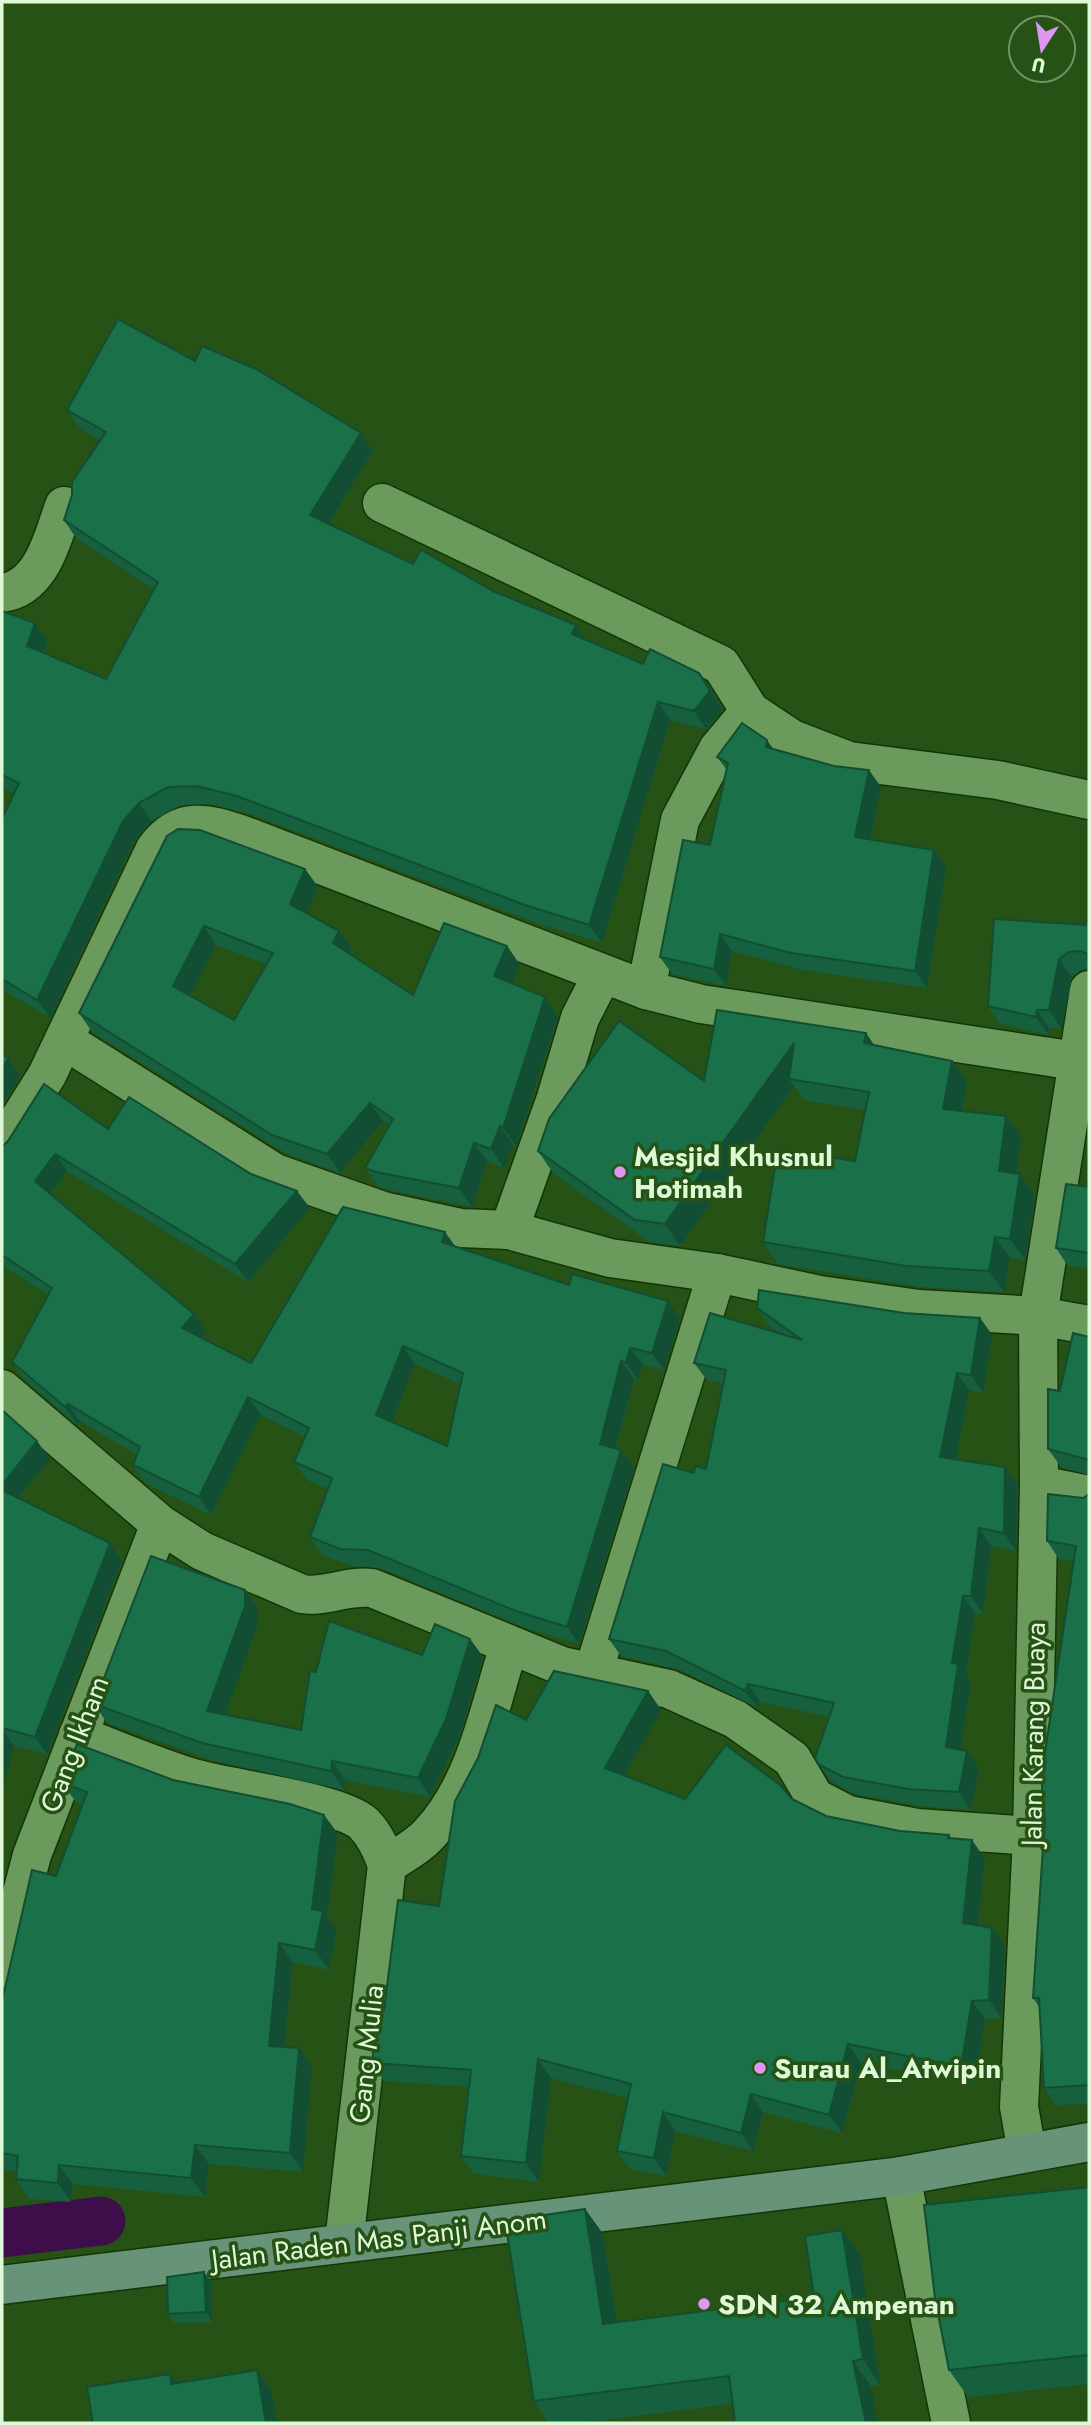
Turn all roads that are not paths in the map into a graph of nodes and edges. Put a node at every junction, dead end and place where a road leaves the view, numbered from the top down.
1 (382, 503) dead end
2 (64, 506) dead end
3 (2, 593) edge
4 (750, 711) junction
5 (1089, 800) edge
6 (602, 975) junction
7 (646, 990) junction
8 (1089, 990) edge
9 (64, 1040) junction
10 (1084, 1062) edge
11 (13, 1109) edge
12 (2, 1147) edge
13 (509, 1230) junction
14 (717, 1273) junction
15 (1038, 1316) junction
16 (1089, 1325) edge
17 (2, 1389) edge
18 (1039, 1485) junction
19 (1089, 1495) edge
20 (160, 1524) junction
21 (509, 1646) junction
22 (593, 1673) junction
23 (78, 1735) junction
24 (1031, 1836) junction
25 (387, 1865) junction
26 (2, 1969) edge
27 (1089, 2142) edge
28 (1027, 2152) junction
29 (901, 2176) junction
30 (344, 2243) junction
31 (2, 2285) edge
32 (951, 2423) edge

1 - 4 street
2 - 3 street
4 - 5 street
4 - 7 street
6 - 7 street
6 - 9 street
6 - 13 street
7 - 10 street
8 - 10 street, Jalan Karang Buaya
9 - 11 street
9 - 13 street
10 - 15 street, Jalan Karang Buaya
11 - 12 street
13 - 14 street
14 - 15 street
14 - 22 street
15 - 16 street
15 - 18 street, Jalan Karang Buaya
17 - 20 street
18 - 19 street
18 - 24 street, Jalan Karang Buaya
20 - 21 street
20 - 23 street, Gang Ikham
21 - 22 street
21 - 25 street
22 - 24 street
23 - 25 street
23 - 26 street, Gang Ikham
24 - 28 street, Jalan Karang Buaya
25 - 30 street, Gang Mulia
27 - 28 street, Jalan Raden Mas Panji Anom
28 - 29 street, Jalan Raden Mas Panji Anom
29 - 30 street, Jalan Raden Mas Panji Anom
29 - 32 street
30 - 31 street, Jalan Raden Mas Panji Anom

